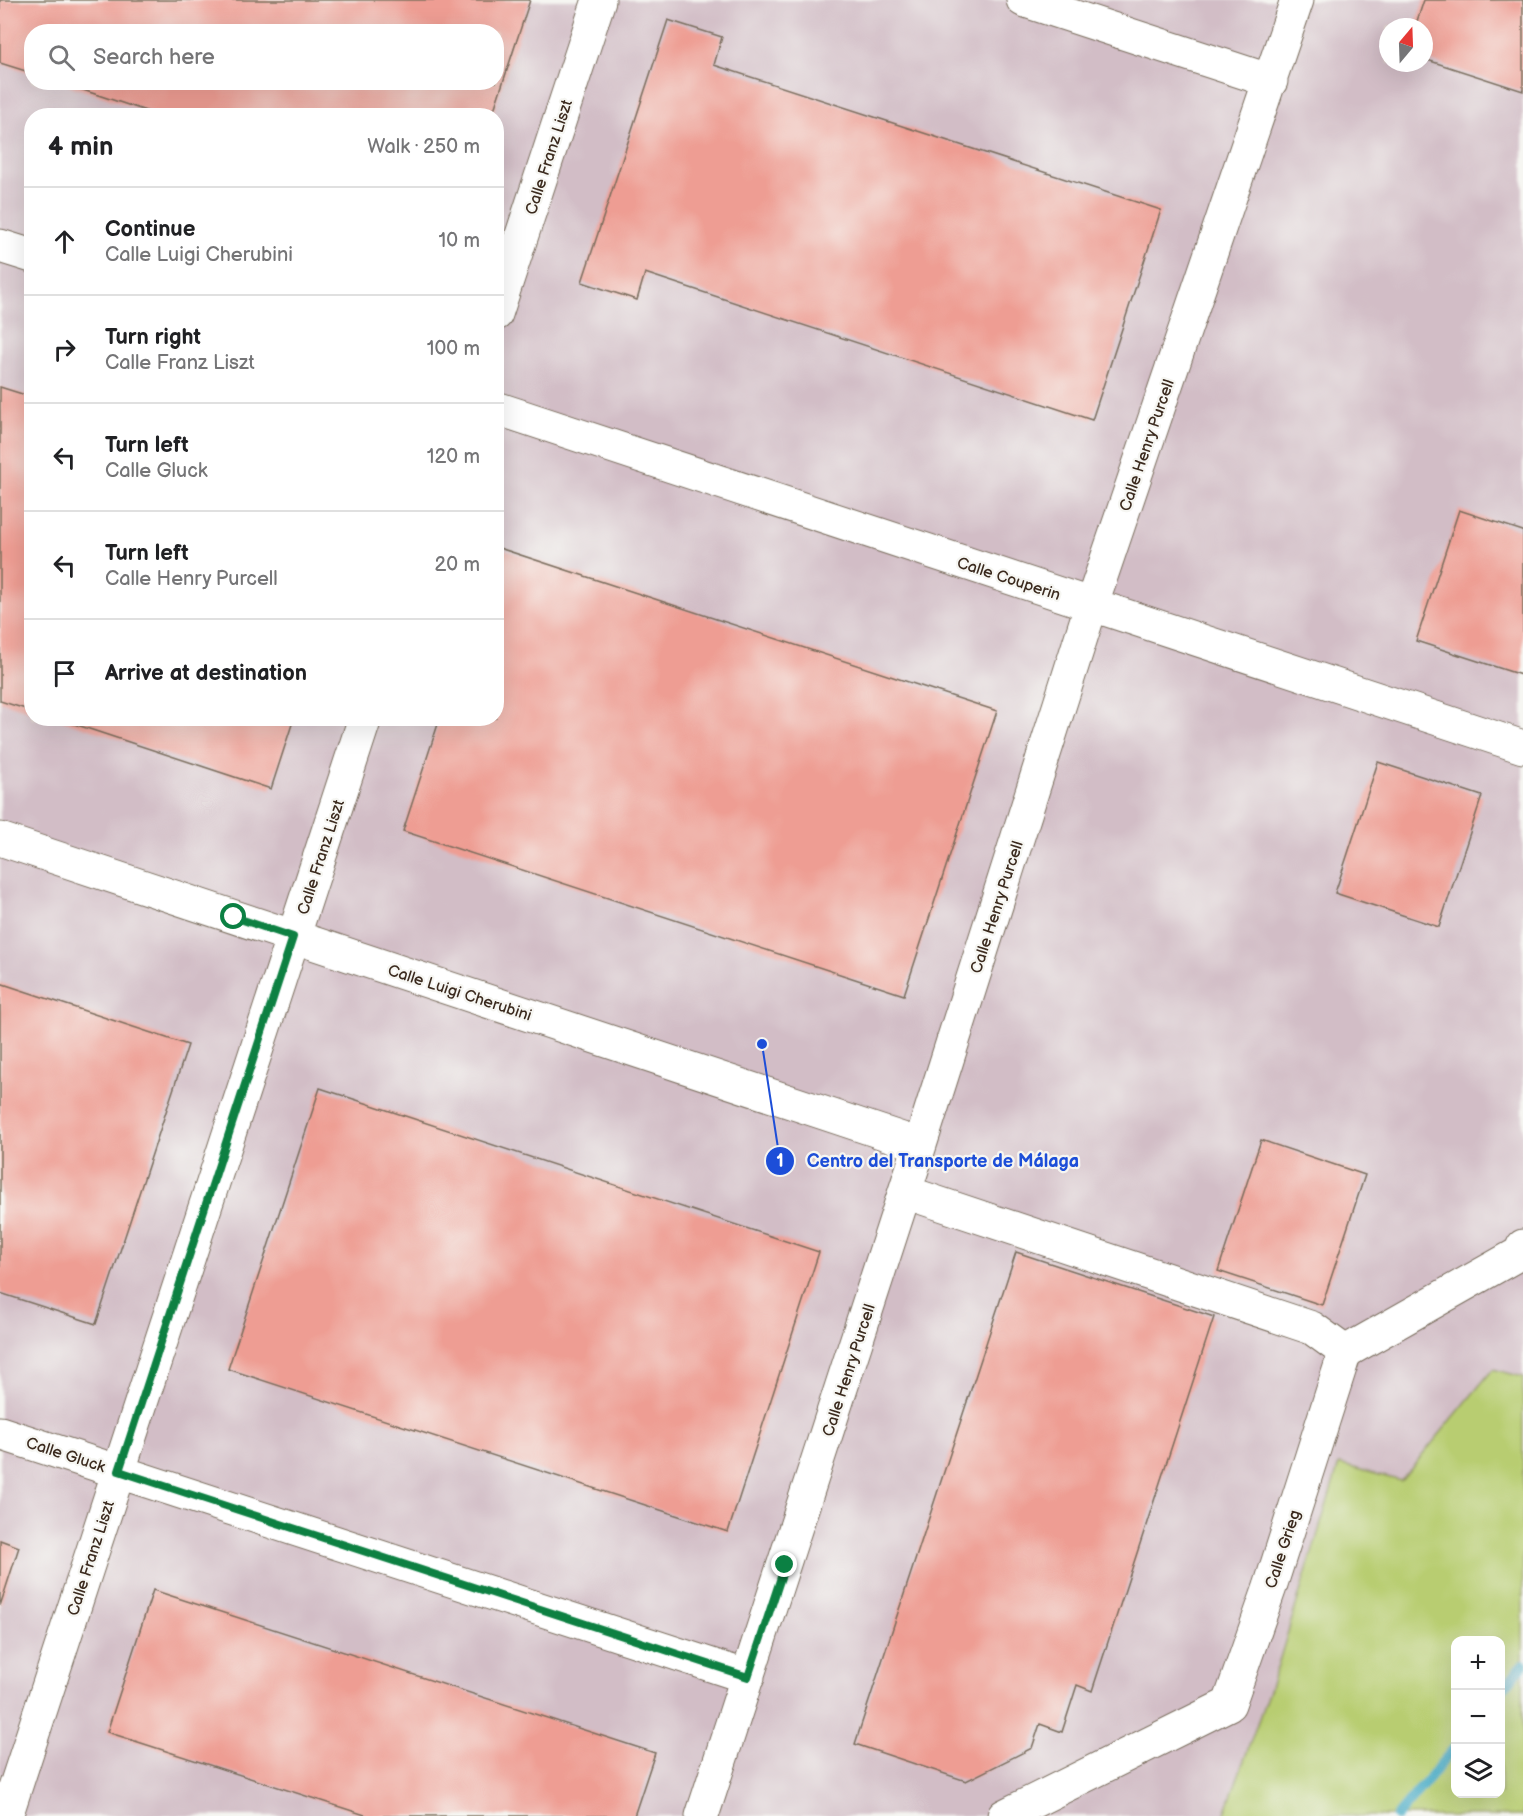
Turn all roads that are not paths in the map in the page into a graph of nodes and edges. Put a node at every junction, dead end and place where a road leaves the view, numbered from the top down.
1 (599, 0) edge
2 (1023, 0) edge
3 (1297, 0) edge
4 (1270, 81) junction
5 (0, 246) edge
6 (24, 254) edge
7 (504, 290) edge
8 (504, 411) edge
9 (1091, 606) junction
10 (361, 726) edge
11 (1523, 747) edge
12 (0, 839) edge
13 (293, 937) junction
14 (920, 1145) junction
15 (905, 1192) junction
16 (1523, 1246) edge
17 (1345, 1352) junction
18 (0, 1433) edge
19 (119, 1471) junction
20 (748, 1677) junction
21 (6, 1816) edge
22 (702, 1816) edge
23 (1004, 1816) edge

1 - 7 street, Calle Franz Liszt
2 - 4 street
3 - 4 street, Calle Henry Purcell
4 - 9 street, Calle Henry Purcell
5 - 6 street
8 - 9 street, Calle Couperin
9 - 11 street, Calle Couperin
9 - 14 street, Calle Henry Purcell
10 - 13 street, Calle Franz Liszt
12 - 13 street, Calle Luigi Cherubini
13 - 14 street, Calle Luigi Cherubini
13 - 19 street, Calle Franz Liszt
14 - 15 street, Calle Henry Purcell
15 - 17 street
15 - 20 street, Calle Henry Purcell
16 - 17 street
17 - 23 street, Calle Grieg
18 - 19 street, Calle Gluck
19 - 20 street, Calle Gluck
19 - 21 street, Calle Franz Liszt
20 - 22 street, Calle Henry Purcell

